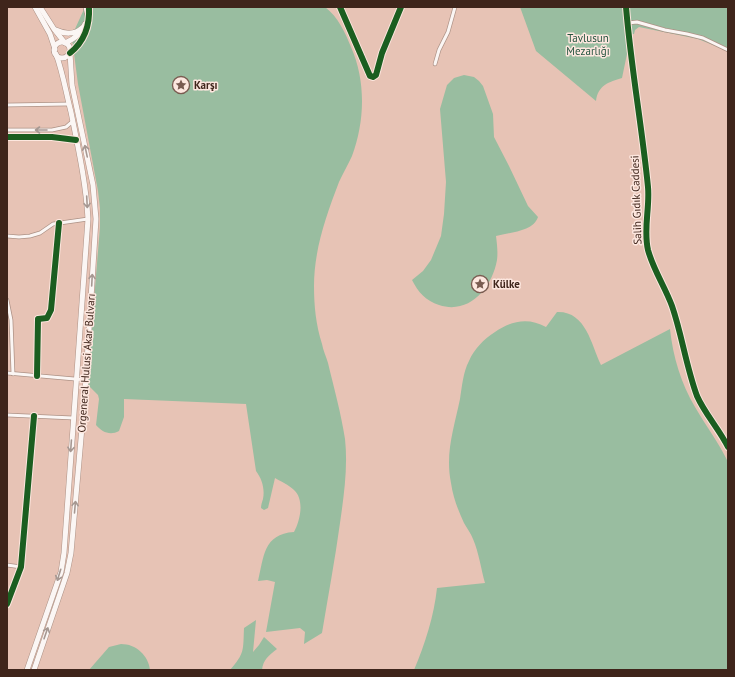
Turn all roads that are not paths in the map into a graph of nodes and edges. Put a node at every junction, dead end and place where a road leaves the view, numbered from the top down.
1 (35, 7) edge
2 (40, 7) edge
3 (85, 7) edge
4 (89, 7) edge
5 (340, 7) edge
6 (402, 7) edge
7 (455, 7) edge
8 (626, 7) edge
9 (87, 16) junction
10 (628, 23) junction
11 (85, 24) junction
12 (54, 29) junction
13 (65, 43) junction
14 (728, 50) edge
15 (55, 52) junction
16 (70, 53) junction
17 (435, 64) dead end
18 (69, 104) junction
19 (7, 105) edge
20 (72, 121) junction
21 (7, 130) edge
22 (7, 137) edge
23 (76, 140) junction
24 (88, 219) junction
25 (59, 223) junction
26 (7, 236) edge
27 (7, 300) edge
28 (7, 373) edge
29 (13, 374) junction
30 (37, 376) junction
31 (75, 379) junction
32 (86, 380) junction
33 (7, 414) edge
34 (34, 416) junction
35 (73, 418) junction
36 (728, 448) edge
37 (7, 566) edge
38 (21, 566) junction
39 (7, 604) edge
40 (27, 670) edge
41 (34, 670) edge

1 - 15 main road, Orgeneral Hulusi Akar Bulvarı
2 - 12 main road
3 - 9 street
4 - 9 street
4 - 16 street
5 - 6 street
7 - 17 street
8 - 10 street, Salih Gıdık Caddesi
9 - 11 street
10 - 14 street
10 - 36 street, Salih Gıdık Caddesi
11 - 12 main road
11 - 13 main road
12 - 13 main road
13 - 15 main road
13 - 16 main road
15 - 16 main road
15 - 18 main road, Orgeneral Hulusi Akar Bulvarı
32 -> 16 main road, Orgeneral Hulusi Akar Bulvarı
18 - 19 street
18 - 20 main road, Orgeneral Hulusi Akar Bulvarı
20 -> 21 street
20 - 23 main road, Orgeneral Hulusi Akar Bulvarı
22 - 23 street
23 -> 24 main road, Orgeneral Hulusi Akar Bulvarı
24 - 25 street
24 - 31 main road, Orgeneral Hulusi Akar Bulvarı
25 - 26 street
25 - 30 street
27 - 29 street
28 - 29 street
29 - 30 street
30 - 31 street
31 - 32 street
31 - 35 main road, Orgeneral Hulusi Akar Bulvarı
41 -> 32 main road, Orgeneral Hulusi Akar Bulvarı
33 - 34 street
34 - 35 street
34 - 38 street
35 -> 40 main road, Orgeneral Hulusi Akar Bulvarı
37 - 38 street
38 - 39 street

